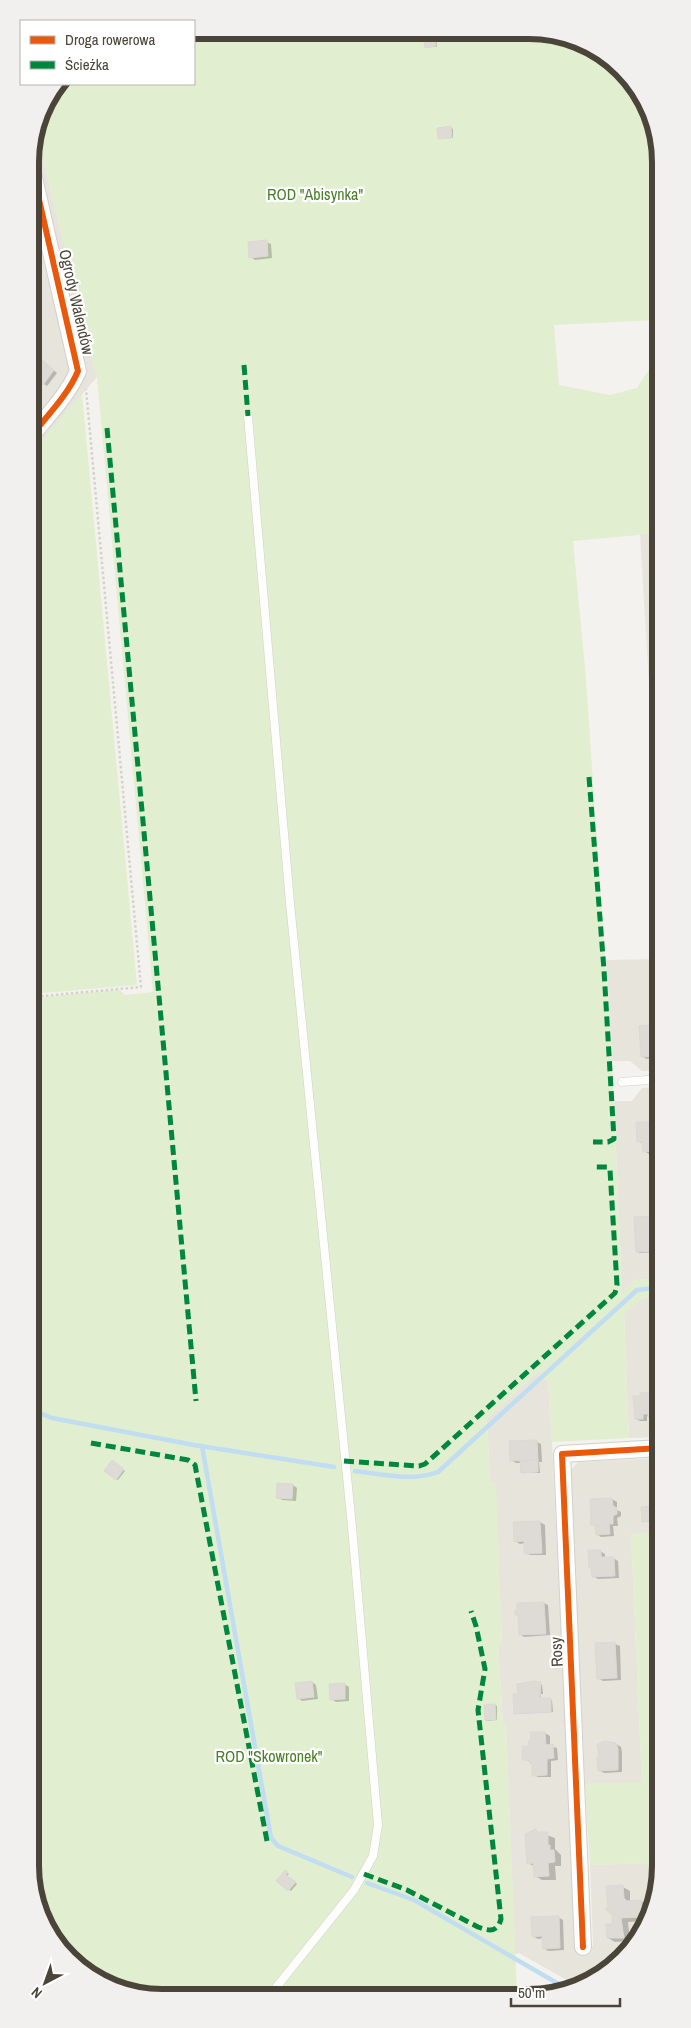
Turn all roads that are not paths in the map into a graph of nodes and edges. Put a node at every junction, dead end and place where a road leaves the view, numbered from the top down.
1 (39, 200) edge
2 (248, 416) dead end
3 (39, 426) edge
4 (652, 1080) edge
5 (622, 1082) dead end
6 (652, 1448) edge
7 (583, 1947) dead end
8 (276, 1989) edge

1 - 3 street, Ogrody Walendów
2 - 8 lane
4 - 5 lane
6 - 7 street, Rosy

